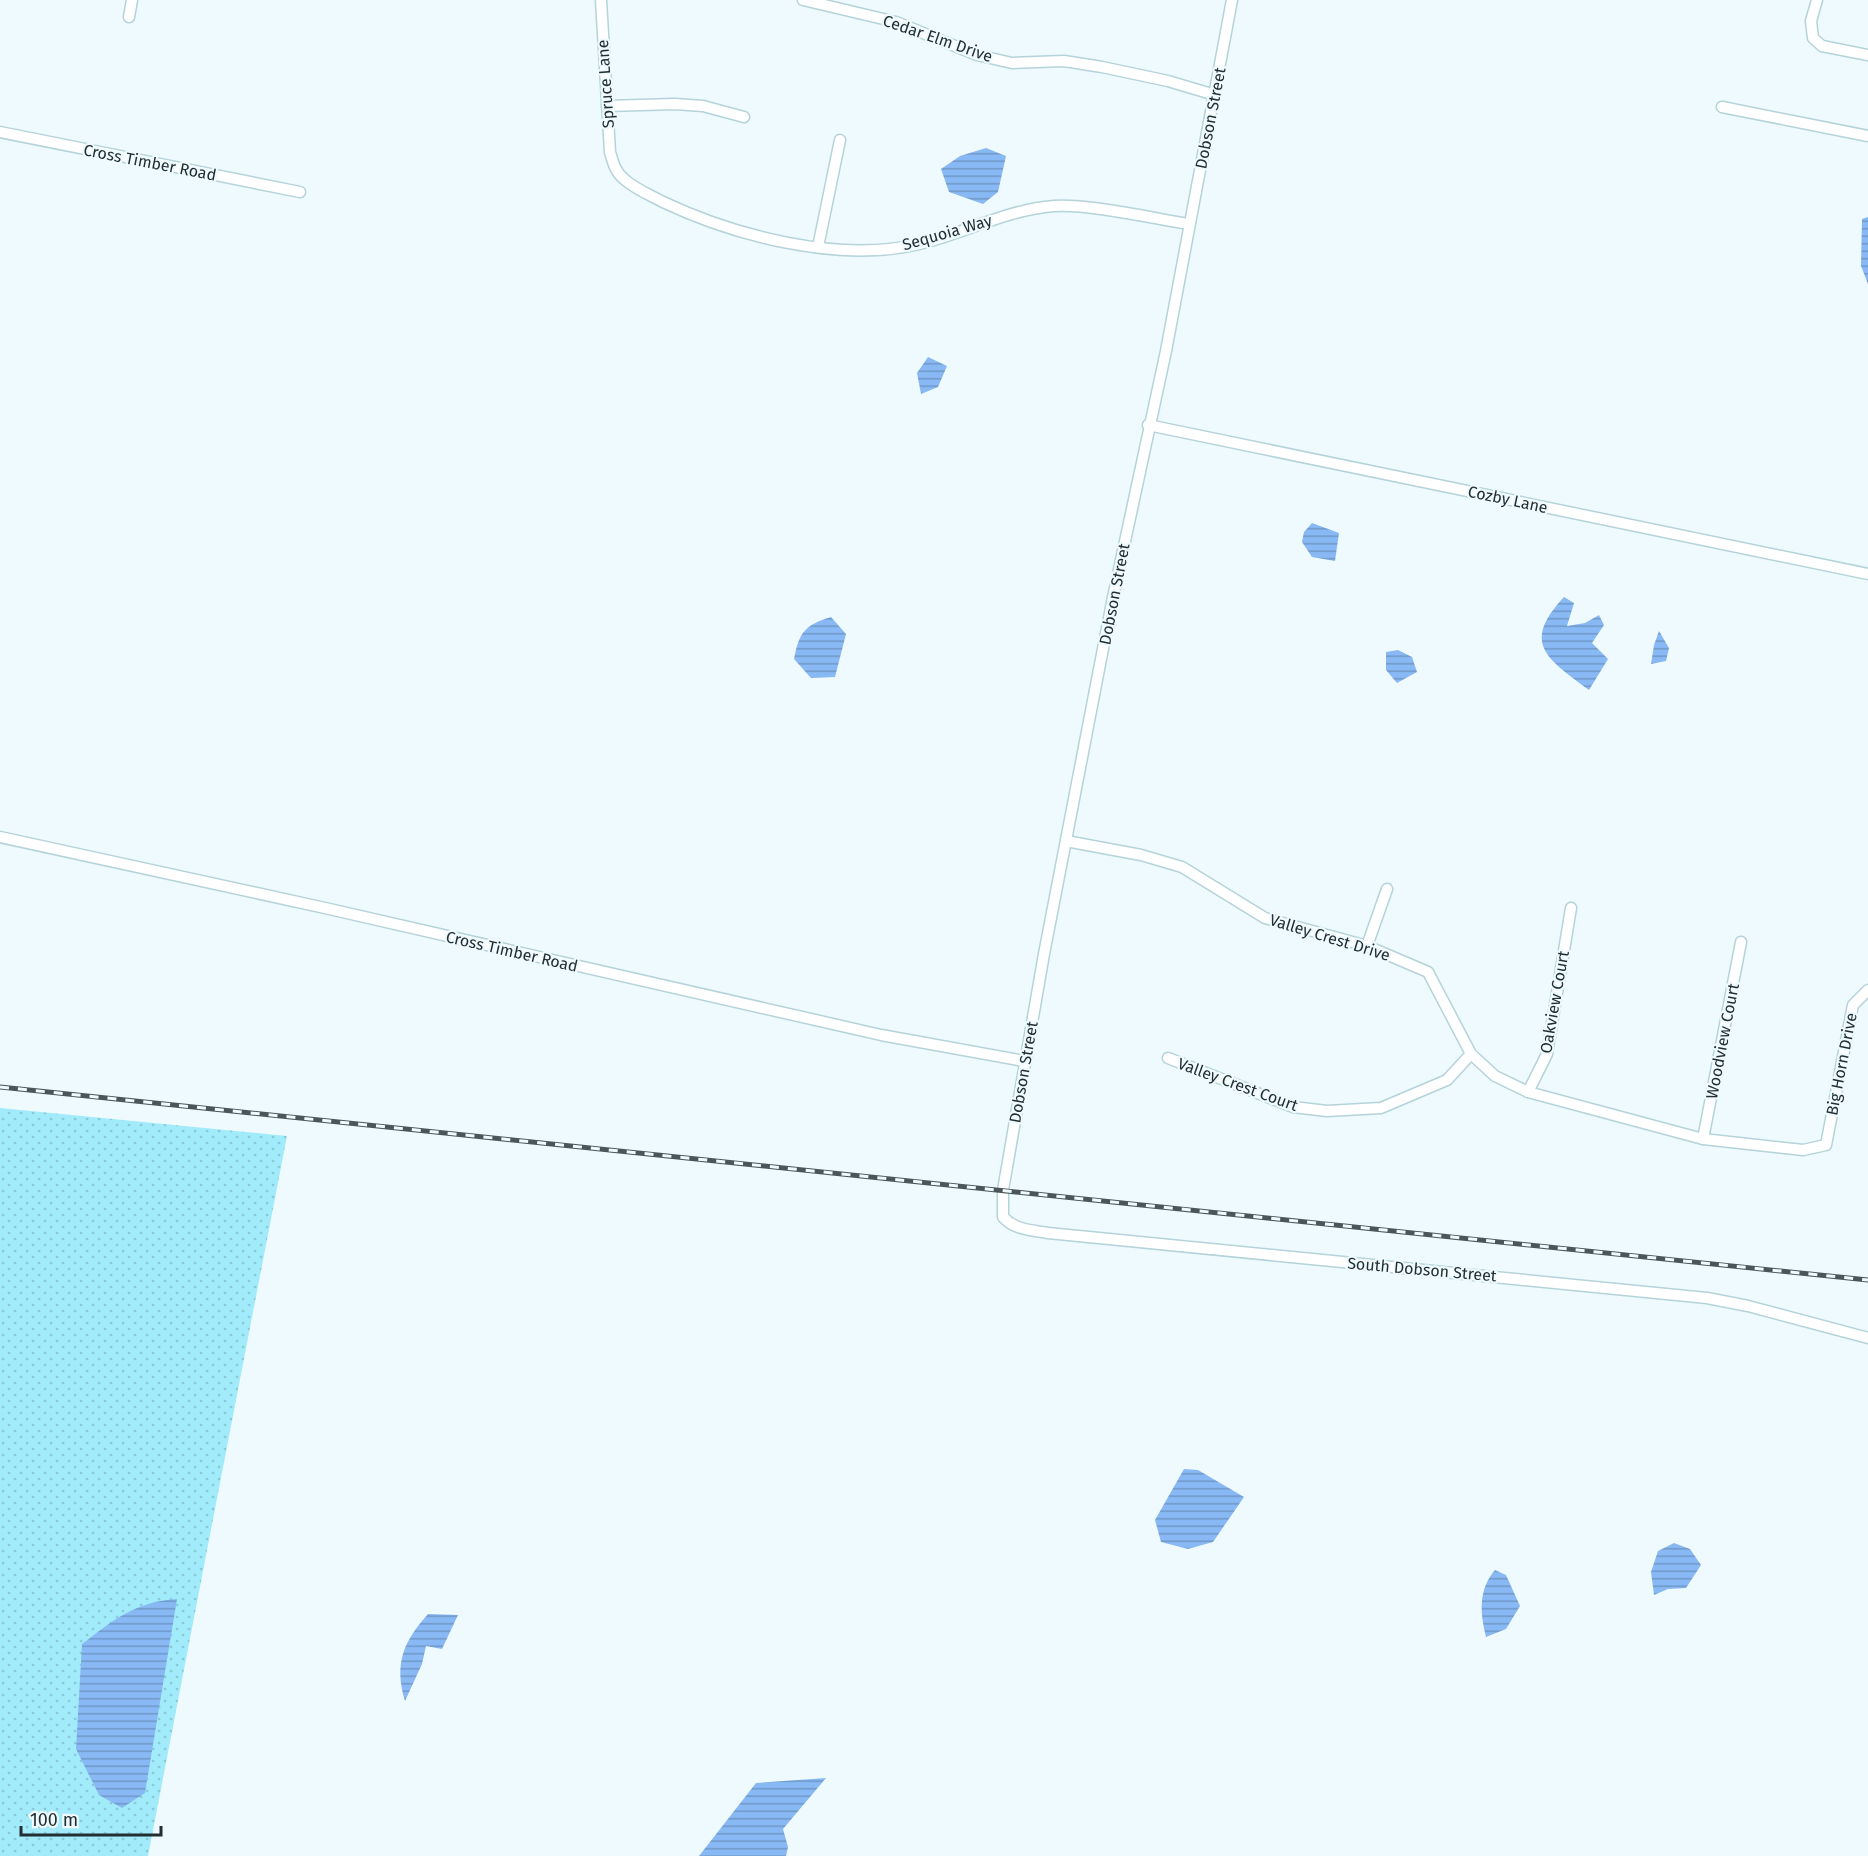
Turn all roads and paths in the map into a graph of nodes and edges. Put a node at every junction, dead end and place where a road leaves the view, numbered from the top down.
1 (132, 0) edge
2 (601, 0) edge
3 (803, 0) edge
4 (1232, 0) edge
5 (1817, 0) edge
6 (129, 17) dead end
7 (1868, 55) edge
8 (1215, 95) junction
9 (607, 106) junction
10 (1722, 107) dead end
11 (744, 117) dead end
12 (0, 132) edge
13 (1868, 136) edge
14 (840, 140) dead end
15 (614, 167) joint
16 (300, 192) dead end
17 (1189, 224) junction
18 (818, 247) junction
19 (1148, 425) junction
20 (1868, 574) edge
21 (0, 837) edge
22 (1066, 841) junction
23 (1387, 889) dead end
24 (1571, 908) dead end
25 (1741, 942) dead end
26 (1367, 946) junction
27 (1868, 990) edge
28 (1471, 1054) junction
29 (1168, 1058) dead end
30 (1024, 1061) junction
31 (1528, 1092) junction
32 (1703, 1139) junction
33 (1826, 1145) joint
34 (1003, 1190) joint
35 (1868, 1338) edge

1 - 6 street
2 - 9 street, Spruce Lane
3 - 8 street, Cedar Elm Drive
4 - 8 street, Dobson Street
5 - 7 street
8 - 17 street, Dobson Street
9 - 11 street
9 - 15 street, Spruce Lane
10 - 13 street
12 - 16 street, Cross Timber Road
14 - 18 street
15 - 18 street, Sequoia Way
17 - 18 street, Sequoia Way
17 - 19 street, Dobson Street
19 - 20 street, Cozby Lane
19 - 22 street, Dobson Street
21 - 30 street, Cross Timber Road
22 - 26 street, Valley Crest Drive
22 - 30 street, Dobson Street
23 - 26 street
24 - 31 street, Oakview Court
25 - 32 street, Woodview Court
26 - 28 street, Valley Crest Drive
27 - 33 street, Big Horn Drive
28 - 29 street, Valley Crest Court
28 - 31 street, Valley Crest Drive
30 - 34 street, Dobson Street
31 - 32 street, Valley Crest Drive
32 - 33 street, Valley Crest Drive
34 - 35 street, South Dobson Street

